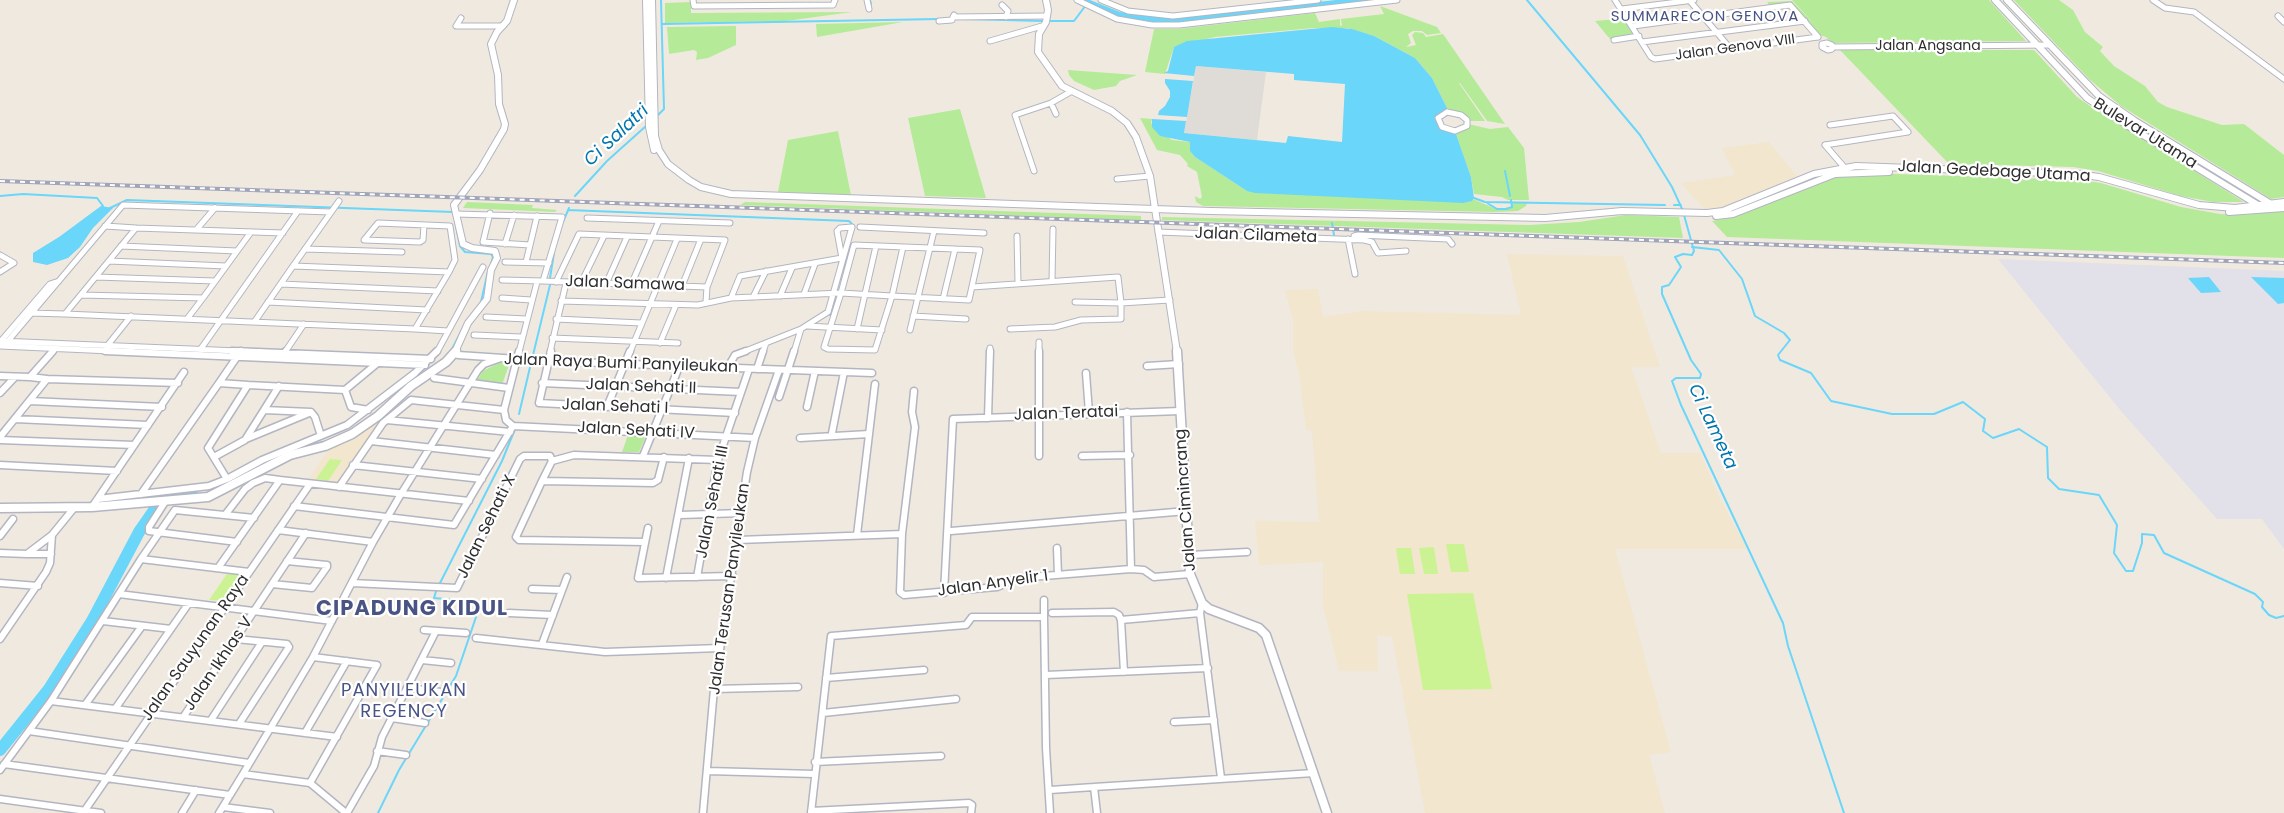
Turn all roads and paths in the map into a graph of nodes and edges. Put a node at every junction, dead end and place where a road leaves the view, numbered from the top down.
1 (514, 0) edge
2 (646, 0) edge
3 (652, 0) edge
4 (693, 0) edge
5 (716, 0) edge
6 (739, 0) edge
7 (762, 0) edge
8 (786, 0) edge
9 (835, 0) edge
10 (867, 0) edge
11 (1046, 0) edge
12 (1077, 0) edge
13 (1100, 0) edge
14 (1318, 0) edge
15 (1397, 0) edge
16 (1615, 0) edge
17 (1689, 0) edge
18 (1694, 0) edge
19 (1762, 0) edge
20 (1995, 0) edge
21 (2007, 0) edge
22 (2152, 0) edge
23 (1285, 2) edge
24 (1345, 4) edge
25 (1002, 5) dead end
26 (716, 6) junction
27 (740, 6) junction
28 (762, 6) junction
29 (787, 6) junction
30 (1768, 7) junction
31 (869, 9) dead end
32 (1622, 9) junction
33 (2284, 15) edge
34 (1703, 16) junction
35 (1006, 17) junction
36 (461, 18) dead end
37 (1046, 20) junction
38 (939, 21) dead end
39 (1804, 21) junction
40 (2284, 22) edge
41 (503, 26) junction
42 (1633, 26) junction
43 (1716, 32) junction
44 (1639, 36) junction
45 (1614, 40) dead end
46 (990, 41) dead end
47 (1822, 41) junction
48 (1642, 42) junction
49 (2050, 45) junction
50 (2037, 46) junction
51 (1730, 48) junction
52 (2284, 79) edge
53 (1072, 91) junction
54 (1051, 103) junction
55 (1056, 114) dead end
56 (652, 120) junction
57 (2135, 121) junction
58 (2125, 124) junction
59 (1830, 126) dead end
60 (1464, 129) joint
61 (1844, 166) junction
62 (1899, 170) junction
63 (1034, 171) dead end
64 (1150, 176) junction
65 (2078, 176) junction
66 (1117, 179) dead end
67 (1759, 200) junction
68 (2284, 202) edge
69 (2271, 204) junction
70 (2257, 205) junction
71 (215, 208) junction
72 (2281, 208) edge
73 (2266, 210) junction
74 (298, 211) junction
75 (1155, 211) junction
76 (490, 213) junction
77 (456, 214) junction
78 (514, 215) junction
79 (538, 216) junction
80 (587, 218) dead end
81 (659, 221) junction
82 (730, 223) dead end
83 (455, 224) junction
84 (424, 225) junction
85 (105, 226) junction
86 (860, 227) dead end
87 (136, 228) junction
88 (1053, 229) dead end
89 (1157, 229) junction
90 (196, 230) junction
91 (934, 231) junction
92 (252, 232) junction
93 (283, 233) junction
94 (984, 233) dead end
95 (604, 236) junction
96 (1017, 236) dead end
97 (627, 237) junction
98 (651, 238) junction
99 (676, 239) junction
100 (701, 239) junction
101 (1351, 240) junction
102 (505, 244) junction
103 (1452, 244) dead end
104 (530, 245) junction
105 (122, 246) junction
106 (876, 246) junction
107 (903, 247) junction
108 (930, 248) junction
109 (305, 249) junction
110 (955, 249) junction
111 (237, 251) junction
112 (1406, 251) dead end
113 (402, 252) dead end
114 (0, 255) edge
115 (842, 258) junction
116 (109, 261) junction
117 (505, 262) dead end
118 (526, 262) junction
119 (549, 263) junction
120 (815, 264) junction
121 (226, 266) junction
122 (292, 266) junction
123 (483, 267) dead end
124 (792, 268) junction
125 (766, 271) junction
126 (0, 272) edge
127 (449, 272) junction
128 (1355, 274) dead end
129 (96, 278) junction
130 (502, 280) dead end
131 (215, 281) junction
132 (1052, 281) junction
133 (540, 282) junction
134 (555, 282) junction
135 (566, 283) junction
136 (581, 283) junction
137 (1018, 283) junction
138 (281, 284) junction
139 (606, 284) junction
140 (631, 284) junction
141 (657, 286) junction
142 (682, 286) junction
143 (707, 287) junction
144 (972, 287) junction
145 (438, 291) junction
146 (804, 294) junction
147 (837, 294) junction
148 (81, 295) junction
149 (864, 295) junction
150 (780, 296) junction
151 (892, 296) junction
152 (753, 297) junction
153 (918, 297) junction
154 (203, 298) junction
155 (502, 298) dead end
156 (731, 298) junction
157 (944, 299) junction
158 (531, 300) junction
159 (561, 300) junction
160 (1170, 300) junction
161 (268, 302) junction
162 (706, 302) junction
163 (1075, 302) dead end
164 (1122, 303) junction
165 (649, 304) junction
166 (676, 305) junction
167 (427, 310) junction
168 (28, 313) junction
169 (65, 314) junction
170 (131, 316) junction
171 (913, 316) junction
172 (486, 317) dead end
173 (187, 319) junction
174 (526, 319) junction
175 (556, 319) junction
176 (966, 319) dead end
177 (222, 320) junction
178 (255, 321) junction
179 (641, 322) junction
180 (304, 324) junction
181 (806, 326) junction
182 (829, 328) junction
183 (415, 329) junction
184 (800, 329) junction
185 (857, 329) junction
186 (1010, 329) dead end
187 (882, 330) junction
188 (910, 330) dead end
189 (448, 331) junction
190 (474, 335) dead end
191 (521, 337) junction
192 (552, 338) junction
193 (634, 341) junction
194 (2, 342) edge
195 (1039, 342) dead end
196 (662, 343) junction
197 (678, 343) dead end
198 (766, 343) junction
199 (57, 346) junction
200 (105, 347) junction
201 (990, 348) dead end
202 (200, 349) junction
203 (239, 354) junction
204 (196, 355) junction
205 (283, 355) junction
206 (458, 355) dead end
207 (486, 357) junction
208 (501, 358) junction
209 (382, 359) junction
210 (431, 359) junction
211 (516, 359) junction
212 (548, 361) junction
213 (625, 364) junction
214 (1179, 364) junction
215 (425, 365) junction
216 (1147, 366) dead end
217 (679, 367) junction
218 (728, 367) junction
219 (749, 369) junction
220 (757, 369) junction
221 (478, 370) junction
222 (783, 370) junction
223 (815, 371) junction
224 (184, 372) dead end
225 (844, 372) junction
226 (872, 373) dead end
227 (1086, 373) dead end
228 (0, 376) edge
229 (15, 377) junction
230 (30, 377) junction
231 (434, 378) dead end
232 (47, 379) junction
233 (178, 383) junction
234 (219, 383) junction
235 (469, 383) junction
236 (542, 383) junction
237 (875, 384) dead end
238 (248, 385) junction
239 (279, 386) junction
240 (615, 386) junction
241 (670, 387) junction
242 (509, 388) junction
243 (345, 390) junction
244 (914, 391) dead end
245 (741, 392) junction
246 (0, 393) edge
247 (779, 397) dead end
248 (30, 401) junction
249 (456, 405) junction
250 (162, 407) junction
251 (352, 407) junction
252 (607, 407) junction
253 (807, 407) dead end
254 (264, 410) junction
255 (368, 410) junction
256 (504, 410) junction
257 (662, 410) junction
258 (1180, 411) junction
259 (311, 412) junction
260 (1127, 412) junction
261 (735, 413) junction
262 (1088, 413) junction
263 (1039, 415) junction
264 (988, 418) junction
265 (15, 420) junction
266 (354, 420) junction
267 (387, 420) junction
268 (148, 425) junction
269 (444, 426) junction
270 (516, 426) junction
271 (510, 432) junction
272 (653, 432) junction
273 (832, 433) dead end
274 (869, 434) junction
275 (726, 435) junction
276 (321, 436) junction
277 (753, 437) junction
278 (0, 438) edge
279 (800, 438) dead end
280 (246, 440) junction
281 (371, 441) junction
282 (134, 445) junction
283 (431, 448) junction
284 (496, 455) junction
285 (1130, 455) junction
286 (643, 456) junction
287 (1039, 456) dead end
288 (1082, 456) dead end
289 (214, 457) junction
290 (664, 457) junction
291 (689, 458) junction
292 (552, 460) junction
293 (718, 460) junction
294 (0, 465) edge
295 (353, 466) junction
296 (415, 470) junction
297 (117, 471) junction
298 (227, 479) junction
299 (482, 479) junction
300 (280, 480) junction
301 (542, 481) junction
302 (310, 484) junction
303 (339, 487) junction
304 (141, 494) junction
305 (401, 494) junction
306 (98, 499) junction
307 (469, 501) junction
308 (161, 502) junction
309 (294, 506) junction
310 (92, 507) junction
311 (0, 508) edge
312 (74, 508) junction
313 (1187, 511) junction
314 (742, 514) junction
315 (225, 515) junction
316 (710, 515) junction
317 (1130, 515) junction
318 (680, 516) junction
319 (254, 518) junction
320 (387, 518) junction
321 (13, 520) dead end
322 (648, 528) dead end
323 (278, 530) junction
324 (951, 531) dead end
325 (158, 533) junction
326 (306, 533) junction
327 (902, 534) junction
328 (857, 535) junction
329 (0, 536) edge
330 (52, 536) junction
331 (738, 540) junction
332 (237, 542) junction
333 (373, 542) junction
334 (645, 542) junction
335 (1057, 548) dead end
336 (1247, 552) dead end
337 (0, 553) edge
338 (27, 554) junction
339 (51, 554) junction
340 (1190, 555) junction
341 (140, 559) junction
342 (288, 561) junction
343 (218, 568) junction
344 (1130, 569) junction
345 (249, 572) junction
346 (1190, 574) junction
347 (1058, 575) junction
348 (733, 576) junction
349 (567, 577) dead end
350 (666, 578) junction
351 (697, 578) junction
352 (352, 583) junction
353 (3, 584) edge
354 (272, 584) junction
355 (38, 586) junction
356 (532, 589) dead end
357 (0, 590) edge
358 (562, 590) junction
359 (944, 593) junction
360 (119, 594) junction
361 (1044, 600) dead end
362 (189, 603) junction
363 (1202, 604) junction
364 (224, 608) junction
365 (254, 612) junction
366 (509, 613) dead end
367 (1200, 613) junction
368 (553, 614) junction
369 (1052, 614) dead end
370 (1044, 617) junction
371 (1120, 620) junction
372 (102, 621) junction
373 (332, 621) junction
374 (142, 626) junction
375 (171, 629) junction
376 (424, 630) dead end
377 (436, 631) junction
378 (466, 633) dead end
379 (476, 638) dead end
380 (0, 639) edge
381 (236, 639) junction
382 (262, 642) junction
383 (542, 644) junction
384 (720, 648) junction
385 (313, 657) junction
386 (422, 660) junction
387 (346, 661) junction
388 (451, 663) dead end
389 (1208, 668) junction
390 (924, 670) dead end
391 (1124, 672) junction
392 (1046, 675) junction
393 (826, 678) junction
394 (798, 687) dead end
395 (407, 688) junction
396 (714, 689) junction
397 (441, 692) dead end
398 (956, 699) dead end
399 (51, 701) junction
400 (85, 705) junction
401 (115, 709) junction
402 (152, 712) junction
403 (823, 713) junction
404 (184, 716) junction
405 (392, 718) junction
406 (211, 720) junction
407 (1214, 720) junction
408 (1174, 722) dead end
409 (239, 724) junction
410 (425, 724) dead end
411 (271, 728) junction
412 (29, 731) junction
413 (304, 733) junction
414 (336, 737) junction
415 (129, 744) junction
416 (377, 751) junction
417 (406, 755) dead end
418 (941, 756) dead end
419 (816, 762) junction
420 (249, 763) junction
421 (2, 767) edge
422 (708, 771) junction
423 (243, 774) junction
424 (814, 774) junction
425 (1314, 774) junction
426 (107, 778) junction
427 (1222, 778) junction
428 (310, 783) junction
429 (1094, 786) junction
430 (196, 790) junction
431 (1050, 790) junction
432 (230, 795) junction
433 (0, 799) edge
434 (221, 810) edge
435 (84, 812) edge
436 (811, 812) edge
437 (101, 813) edge
438 (182, 813) edge
439 (270, 813) edge
440 (347, 813) edge
441 (703, 813) edge
442 (971, 813) edge
443 (1050, 813) edge
444 (1097, 813) edge
445 (1327, 813) edge

1 - 41 street
2 - 56 street
3 - 56 street
4 - 26 street
5 - 26 street
6 - 27 street
7 - 28 street
8 - 29 street
9 - 29 street
10 - 31 street
11 - 37 street, Jalan Cimincrang
12 - 24 street
13 - 23 street
14 - 23 street
15 - 24 street
16 - 32 street
17 - 18 street
17 - 32 street
17 - 34 street
19 - 30 street
20 - 50 street, Bulevar Utama
21 - 49 street, Bulevar Utama
22 - 52 street
25 - 35 street
26 - 27 street
27 - 28 street
28 - 29 street
30 - 34 street
30 - 39 street
32 - 42 street
33 - 40 street
34 - 42 street
34 - 43 street
35 - 37 street
35 - 38 street
36 - 41 street
37 - 46 street
37 - 53 street, Jalan Cimincrang
39 - 43 street
39 - 47 street
41 - 77 street
42 - 44 street
43 - 48 street
43 - 51 street
44 - 45 street
44 - 48 street
47 - 50 street, Jalan Angsana
47 - 51 street, Jalan Genova VIII
48 - 51 street, Jalan Genova VIII
49 - 50 street, Jalan Angsana
49 - 57 street, Bulevar Utama
50 - 58 street, Bulevar Utama
53 - 54 street
53 - 64 street, Jalan Cimincrang
54 - 55 street
54 - 63 street
56 - 75 street, Jalan Gedebage Utama
57 - 58 street
57 - 69 street, Bulevar Utama
58 - 70 street, Bulevar Utama
59 - 61 street
60 - 60 street
61 - 62 street, Jalan Gedebage Utama
61 - 67 street, Jalan Gedebage Utama
62 - 65 street, Jalan Gedebage Utama
62 - 67 street, Jalan Gedebage Utama
64 - 66 street
64 - 75 street, Jalan Cimincrang
65 - 70 street, Jalan Gedebage Utama
65 - 73 street, Jalan Gedebage Utama
67 - 75 street, Jalan Gedebage Utama
68 - 69 street, Jalan Gedebage Utama
69 - 70 street, Jalan Gedebage Utama
69 - 72 street, Bulevar Utama
70 - 73 street, Bulevar Utama
71 - 74 street
71 - 85 street
71 - 90 street
72 - 73 street, Jalan Gedebage Utama
74 - 93 street
74 - 109 street
75 - 89 street, Jalan Cimincrang
76 - 77 street
76 - 78 street
76 - 102 street
77 - 83 street
78 - 79 street
78 - 102 street
79 - 104 street
79 - 119 street
80 - 81 street
81 - 82 street
81 - 98 street
83 - 84 street
83 - 127 street
83 - 308 street
84 - 84 street
85 - 87 street
85 - 168 street
86 - 91 street
87 - 90 street
87 - 105 street
88 - 132 street
89 - 101 street, Jalan Cilameta
89 - 160 street, Jalan Cimincrang
90 - 92 street
91 - 94 street
91 - 108 street
92 - 93 street
92 - 111 street
93 - 177 street
95 - 97 street
95 - 134 street
95 - 136 street
96 - 137 street
97 - 98 street
97 - 139 street
98 - 99 street
98 - 140 street
99 - 100 street
99 - 141 street
100 - 142 street
100 - 143 street
101 - 103 street
101 - 112 street
101 - 128 street
102 - 104 street
104 - 118 street
105 - 111 street
105 - 116 street
106 - 107 street
106 - 147 street
106 - 149 street
107 - 108 street
107 - 151 street
108 - 110 street
108 - 153 street
109 - 113 street
109 - 122 street
110 - 144 street
110 - 157 street
111 - 121 street
114 - 126 street
115 - 115 street
115 - 120 street
115 - 147 street
116 - 121 street
116 - 129 street
117 - 118 street
118 - 119 street
119 - 133 street
120 - 124 street
120 - 146 street
121 - 131 street
122 - 127 street
122 - 138 street
123 - 189 street
124 - 125 street
124 - 150 street
125 - 152 street
125 - 156 street
127 - 145 street
129 - 131 street
129 - 148 street
130 - 133 street, Jalan Samawa
131 - 154 street
132 - 137 street
132 - 164 street
133 - 134 street, Jalan Samawa
133 - 158 street
134 - 135 street, Jalan Samawa
135 - 136 street, Jalan Samawa
135 - 159 street, Jalan Sehati I
136 - 139 street, Jalan Samawa
137 - 144 street
138 - 145 street
138 - 161 street
139 - 140 street, Jalan Samawa
140 - 141 street, Jalan Samawa
141 - 142 street, Jalan Samawa
141 - 165 street
142 - 143 street, Jalan Samawa
143 - 162 street
144 - 157 street, Jalan Samawa
145 - 167 street
146 - 147 street, Jalan Samawa
146 - 150 street, Jalan Samawa
147 - 149 street, Jalan Samawa
147 - 181 street
147 - 182 street
148 - 154 street
148 - 169 street
149 - 151 street, Jalan Samawa
149 - 185 street
150 - 152 street, Jalan Samawa
151 - 153 street, Jalan Samawa
151 - 187 street
152 - 156 street, Jalan Samawa
153 - 157 street, Jalan Samawa
153 - 171 street
154 - 173 street
155 - 158 street
156 - 162 street, Jalan Samawa
158 - 174 street
159 - 165 street, Jalan Samawa
159 - 175 street, Jalan Sehati I
160 - 164 street
160 - 214 street, Jalan Cimincrang
161 - 167 street
161 - 178 street
162 - 166 street, Jalan Samawa
163 - 164 street
164 - 186 street
165 - 166 street, Jalan Samawa
165 - 179 street
166 - 196 street
167 - 183 street
168 - 169 street
168 - 194 street
169 - 170 street
170 - 173 street
170 - 200 street
171 - 176 street
171 - 188 street
172 - 174 street
173 - 177 street
174 - 191 street
175 - 179 street
175 - 192 street, Jalan Sehati I
177 - 178 street
177 - 202 street
178 - 180 street
179 - 193 street
180 - 183 street
180 - 205 street
181 - 182 street
181 - 184 street
182 - 185 street
182 - 187 street
183 - 189 street
184 - 198 street
184 - 222 street
185 - 187 street
189 - 210 street
190 - 191 street
191 - 211 street
192 - 193 street
192 - 212 street, Jalan Sehati I
193 - 196 street
193 - 213 street
194 - 199 street
194 - 199 street
195 - 263 street
196 - 197 street
198 - 218 street
198 - 220 street
199 - 200 street
199 - 230 street
200 - 202 street
200 - 204 street
201 - 264 street
202 - 203 street
202 - 204 street
203 - 204 street
203 - 205 street
203 - 234 street
205 - 209 street
206 - 207 street
207 - 208 street
207 - 221 street
208 - 211 street, Jalan Raya Bumi Panyileukan
208 - 221 street, Jalan Raya Bumi Panyileukan
209 - 210 street
209 - 215 street
209 - 243 street
210 - 215 street
211 - 212 street, Jalan Raya Bumi Panyileukan
211 - 242 street
212 - 213 street, Jalan Raya Bumi Panyileukan
212 - 236 street, Jalan Sehati I
213 - 217 street, Jalan Raya Bumi Panyileukan
213 - 240 street
214 - 216 street
214 - 258 street, Jalan Cimincrang
215 - 255 street
217 - 218 street, Jalan Raya Bumi Panyileukan
217 - 241 street
218 - 219 street, Jalan Raya Bumi Panyileukan
219 - 220 street, Jalan Raya Bumi Panyileukan
219 - 245 street, Jalan Sehati III
220 - 222 street, Jalan Raya Bumi Panyileukan
221 - 235 street, Jalan Raya Bumi Panyileukan
222 - 223 street, Jalan Raya Bumi Panyileukan
222 - 247 street
222 - 277 street, Jalan Terusan Panyileukan
223 - 225 street, Jalan Raya Bumi Panyileukan
223 - 253 street
224 - 233 street
225 - 226 street, Jalan Raya Bumi Panyileukan
225 - 273 street
227 - 262 street
228 - 229 street
229 - 230 street
229 - 246 street
230 - 232 street
231 - 235 street
232 - 233 street
232 - 248 street
233 - 250 street
234 - 238 street
234 - 304 street
235 - 242 street
235 - 249 street, Jalan Raya Bumi Panyileukan
236 - 240 street, Jalan Sehati II
236 - 252 street, Jalan Sehati I
237 - 274 street
238 - 239 street
238 - 289 street
239 - 243 street
239 - 254 street
240 - 241 street, Jalan Sehati II
240 - 252 street
241 - 245 street, Jalan Sehati II
241 - 257 street
242 - 256 street
243 - 251 street
244 - 327 street
245 - 261 street, Jalan Sehati III
248 - 250 street
248 - 265 street
249 - 256 street
249 - 267 street
249 - 269 street, Jalan Raya Bumi Panyileukan
250 - 268 street
251 - 255 street
251 - 266 street
252 - 257 street, Jalan Sehati I
254 - 259 street
254 - 280 street
255 - 266 street
256 - 270 street
257 - 261 street, Jalan Sehati I
257 - 272 street
258 - 260 street, Jalan Teratai
258 - 313 street, Jalan Cimincrang
259 - 276 street
259 - 280 street
260 - 262 street, Jalan Teratai
260 - 285 street
261 - 275 street, Jalan Sehati III
262 - 263 street, Jalan Teratai
263 - 264 street, Jalan Teratai
263 - 287 street
264 - 359 street, Jalan Teratai
265 - 268 street
265 - 278 street
266 - 276 street
267 - 269 street
267 - 281 street
268 - 282 street
269 - 271 street
269 - 283 street, Jalan Raya Bumi Panyileukan
270 - 271 street
270 - 272 street, Jalan Sehati IV
271 - 284 street
272 - 275 street, Jalan Sehati IV
272 - 286 street
274 - 279 street
274 - 328 street
275 - 277 street, Jalan Sehati IV
275 - 293 street, Jalan Sehati III
276 - 298 street
277 - 314 street, Jalan Terusan Panyileukan
278 - 282 street
280 - 289 street
281 - 283 street
281 - 295 street
282 - 297 street
283 - 284 street
283 - 296 street, Jalan Raya Bumi Panyileukan
284 - 299 street
285 - 288 street
285 - 317 street
286 - 290 street
286 - 292 street
289 - 298 street
290 - 291 street
290 - 301 street
291 - 293 street
291 - 318 street
292 - 301 street
292 - 352 street, Jalan Sehati X
293 - 316 street, Jalan Sehati III
294 - 297 street
295 - 296 street
295 - 303 street
296 - 299 street
296 - 305 street, Jalan Raya Bumi Panyileukan
297 - 306 street
298 - 304 street
299 - 307 street
300 - 302 street
300 - 315 street
300 - 319 street
301 - 334 street
302 - 303 street
302 - 309 street, Jalan Sauyunan Raya
303 - 305 street
304 - 306 street
305 - 307 street
305 - 320 street, Jalan Raya Bumi Panyileukan
306 - 310 street
307 - 320 street
308 - 310 street
308 - 325 street
309 - 320 street
309 - 323 street, Jalan Sauyunan Raya
310 - 312 street
311 - 312 street
312 - 330 street
313 - 317 street
313 - 340 street, Jalan Cimincrang
314 - 316 street
314 - 331 street, Jalan Terusan Panyileukan
315 - 319 street
315 - 325 street
316 - 318 street
316 - 351 street, Jalan Sehati III
317 - 324 street
317 - 344 street
318 - 350 street
319 - 332 street
320 - 333 street, Jalan Raya Bumi Panyileukan
321 - 329 street
322 - 334 street
323 - 326 street
323 - 345 street, Jalan Sauyunan Raya
325 - 332 street
325 - 341 street
326 - 333 street
326 - 342 street, Jalan Ikhlas V
327 - 328 street
327 - 359 street, Jalan Anyelir 1
328 - 331 street
330 - 338 street
330 - 339 street
331 - 348 street, Jalan Terusan Panyileukan
332 - 343 street
333 - 352 street, Jalan Raya Bumi Panyileukan
334 - 350 street
335 - 347 street
336 - 340 street
337 - 338 street
338 - 339 street
339 - 355 street
340 - 346 street, Jalan Cimincrang
341 - 343 street
341 - 360 street
342 - 354 street, Jalan Ikhlas V
342 - 354 street
343 - 345 street
344 - 346 street
344 - 347 street, Jalan Anyelir 1
345 - 364 street, Jalan Sauyunan Raya
346 - 363 street, Jalan Cimincrang
347 - 359 street, Jalan Anyelir 1
348 - 351 street
348 - 384 street, Jalan Terusan Panyileukan
349 - 358 street
350 - 351 street
352 - 373 street, Jalan Raya Bumi Panyileukan
353 - 355 street
353 - 357 street
354 - 365 street, Jalan Ikhlas V
355 - 380 street
356 - 358 street
358 - 368 street
360 - 362 street
360 - 372 street
361 - 370 street
362 - 364 street
362 - 375 street
363 - 367 street
363 - 425 street
364 - 365 street
364 - 402 street, Jalan Sauyunan Raya
365 - 373 street
365 - 381 street, Jalan Ikhlas V
366 - 368 street
367 - 371 street
367 - 389 street
368 - 383 street
369 - 371 street
370 - 392 street
370 - 393 street
371 - 391 street
372 - 374 street
372 - 399 street
373 - 385 street, Jalan Raya Bumi Panyileukan
374 - 375 street
374 - 400 street
375 - 401 street
376 - 377 street
377 - 378 street
377 - 386 street
379 - 383 street
381 - 382 street
381 - 404 street, Jalan Ikhlas V
382 - 406 street
382 - 409 street
383 - 384 street
384 - 396 street, Jalan Terusan Panyileukan
385 - 387 street
385 - 411 street, Jalan Raya Bumi Panyileukan
386 - 388 street
386 - 395 street
387 - 413 street
387 - 414 street
389 - 391 street
389 - 407 street
390 - 393 street
391 - 392 street
392 - 431 street
393 - 403 street
394 - 396 street
395 - 397 street
395 - 405 street
396 - 422 street, Jalan Terusan Panyileukan
398 - 403 street
399 - 400 street
399 - 412 street
400 - 401 street
401 - 402 street
402 - 404 street
402 - 415 street, Jalan Sauyunan Raya
403 - 419 street
404 - 406 street
405 - 410 street
405 - 416 street
406 - 409 street
407 - 408 street
407 - 427 street
409 - 411 street
411 - 413 street
411 - 420 street, Jalan Raya Bumi Panyileukan
412 - 415 street
412 - 421 street
413 - 414 street
414 - 428 street
415 - 420 street
415 - 426 street, Jalan Sauyunan Raya
416 - 417 street
416 - 440 street
418 - 419 street
419 - 424 street
420 - 423 street, Jalan Raya Bumi Panyileukan
421 - 426 street
422 - 424 street
422 - 441 street, Jalan Terusan Panyileukan
423 - 428 street
423 - 432 street, Jalan Raya Bumi Panyileukan
424 - 436 street
425 - 427 street
425 - 445 street
426 - 430 street
426 - 435 street, Jalan Sauyunan Raya
427 - 429 street
428 - 440 street
429 - 431 street
429 - 444 street
430 - 432 street
430 - 438 street
431 - 443 street
432 - 434 street, Jalan Raya Bumi Panyileukan
433 - 435 street
434 - 439 street
435 - 437 street
436 - 442 street

